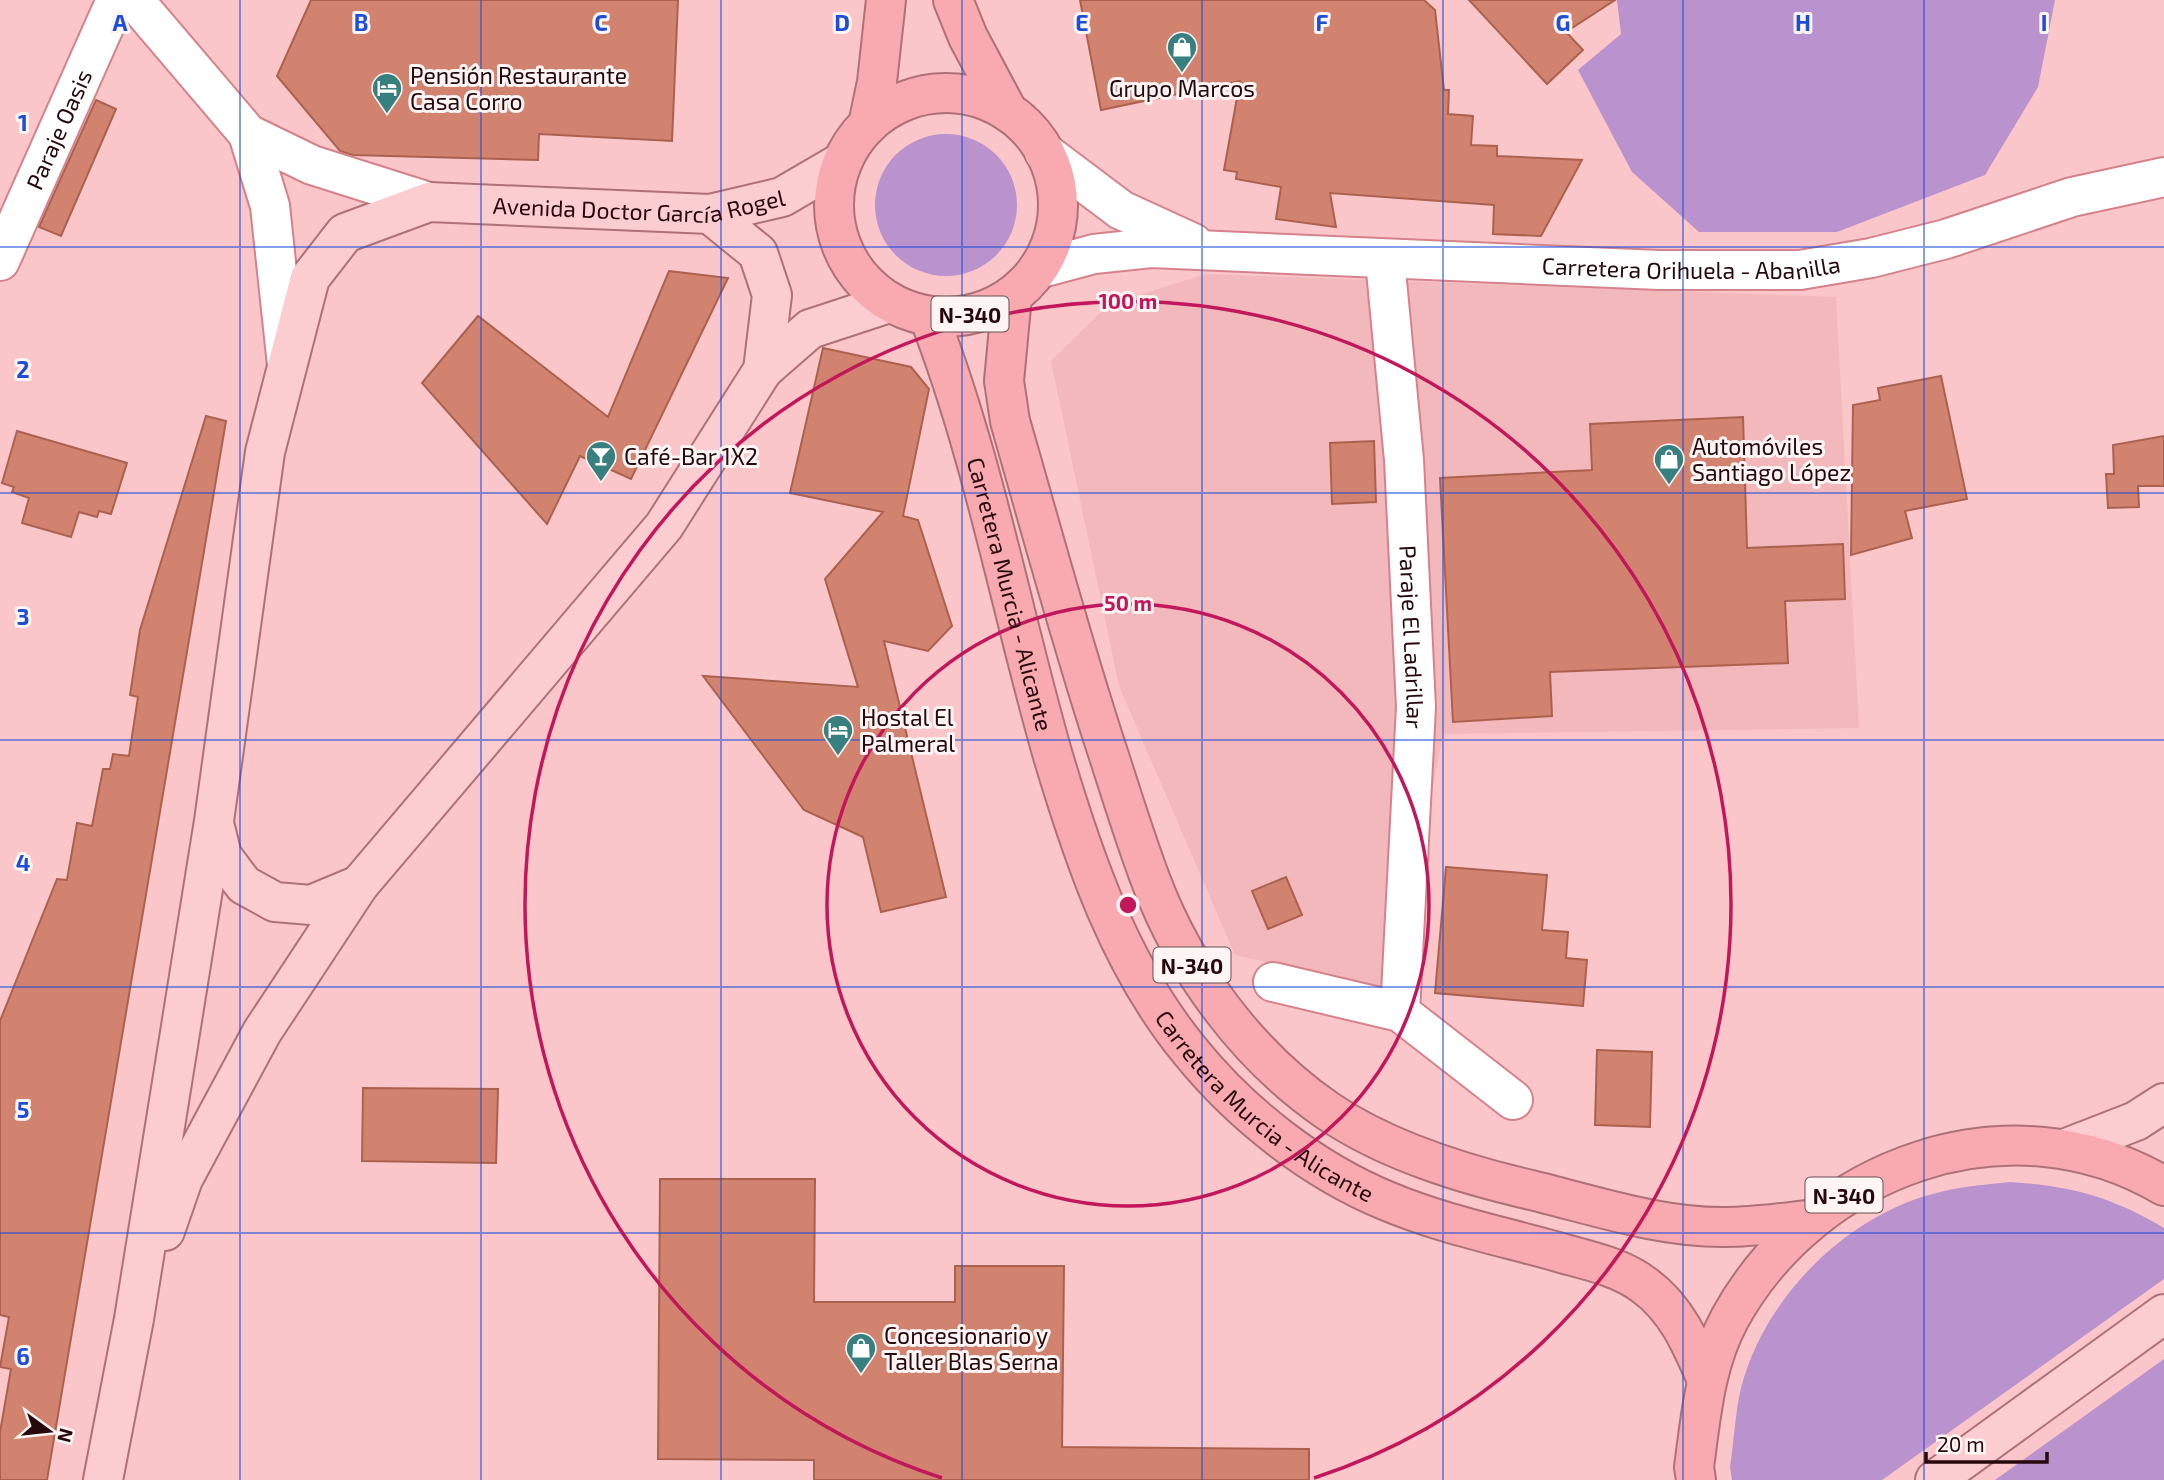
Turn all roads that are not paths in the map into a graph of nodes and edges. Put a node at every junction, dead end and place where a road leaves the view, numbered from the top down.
1 (116, 0) edge
2 (134, 0) edge
3 (886, 0) edge
4 (953, 0) edge
5 (1009, 112) junction
6 (868, 125) junction
7 (248, 134) junction
8 (1044, 152) junction
9 (842, 162) junction
10 (2164, 177) edge
11 (429, 202) junction
12 (710, 214) junction
13 (1208, 248) junction
14 (1385, 260) junction
15 (0, 261) edge
16 (1038, 269) junction
17 (1012, 296) junction
18 (889, 303) junction
19 (929, 317) junction
20 (287, 366) junction
21 (763, 370) junction
22 (214, 821) junction
23 (359, 885) junction
24 (1273, 982) dead end
25 (1400, 1013) junction
26 (1513, 1100) dead end
27 (2164, 1103) edge
28 (2064, 1149) junction
29 (2164, 1186) edge
30 (1809, 1220) junction
31 (134, 1319) junction
32 (2152, 1322) edge
33 (1706, 1378) junction
34 (1691, 1476) edge
35 (103, 1480) edge
36 (1934, 1480) edge

1 - 15 street, Paraje Oasis
2 - 7 street, Avenida Doctor García Rogel
3 - 6 highway, N-340
4 - 5 highway, N-340
5 - 6 highway, N-340
5 - 8 highway, N-340
6 - 9 highway, N-340
7 - 11 street, Avenida Doctor García Rogel
7 - 20 street, Avenida Doctor García Rogel
8 - 13 street, Carretera Orihuela - Abanilla
8 - 16 highway, N-340
9 - 12 main road, Avenida Doctor García Rogel
9 - 18 highway, N-340
10 - 14 street, Carretera Orihuela - Abanilla
11 - 12 main road, Avenida Doctor García Rogel
11 - 20 main road, Avenida Doctor García Rogel
12 - 21 main road
13 - 14 street, Carretera Orihuela - Abanilla
13 - 16 street, Carretera Orihuela - Abanilla
14 - 25 street, Paraje El Ladrillar
16 - 17 highway, N-340
17 - 19 highway, N-340
17 - 30 highway, Carretera Murcia - Alicante / N-340
18 - 19 highway, N-340
18 - 21 main road
19 - 33 highway, Carretera Murcia - Alicante / N-340
20 - 22 main road
21 - 23 main road
22 - 23 main road
22 - 31 main road
23 - 31 main road
24 - 25 street
25 - 26 street
27 - 28 main road
28 - 29 highway, N-340
28 - 30 highway, N-340
30 - 33 highway, N-340
31 - 35 main road
32 - 36 main road
33 - 34 highway, N-340

